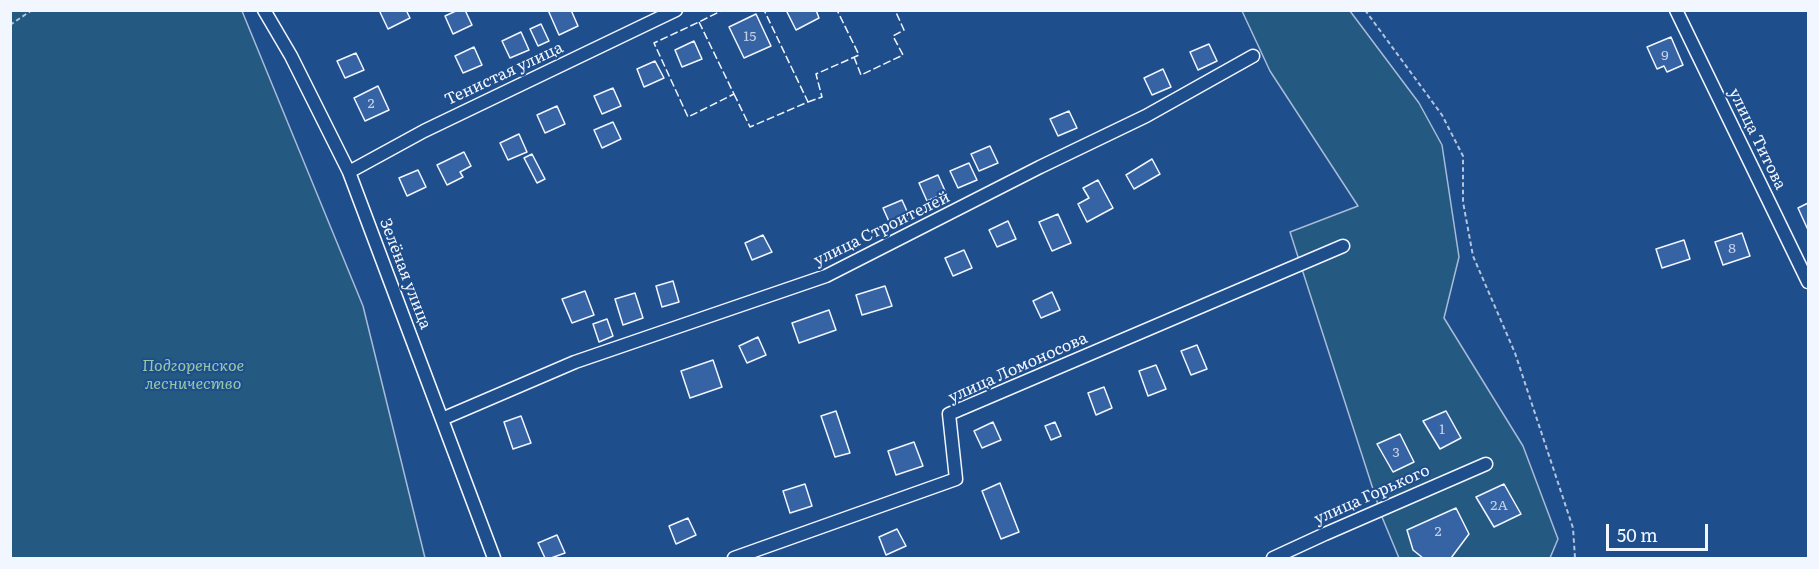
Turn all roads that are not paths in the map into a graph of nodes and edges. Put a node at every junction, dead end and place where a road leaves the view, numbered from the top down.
1 (264, 10) edge
2 (676, 10) edge
3 (1676, 10) edge
4 (1252, 56) dead end
5 (349, 172) junction
6 (1343, 246) dead end
7 (1809, 282) edge
8 (442, 419) junction
9 (1486, 464) dead end
10 (494, 558) edge
11 (734, 558) edge
12 (1273, 558) edge

1 - 5 street, Зелёная улица
2 - 5 street, Тенистая улица
3 - 7 street, улица Титова
4 - 8 street, улица Строителей
5 - 8 street, Зелёная улица
6 - 11 street, улица Ломоносова
8 - 10 street, Зелёная улица
9 - 12 street, улица Горького

